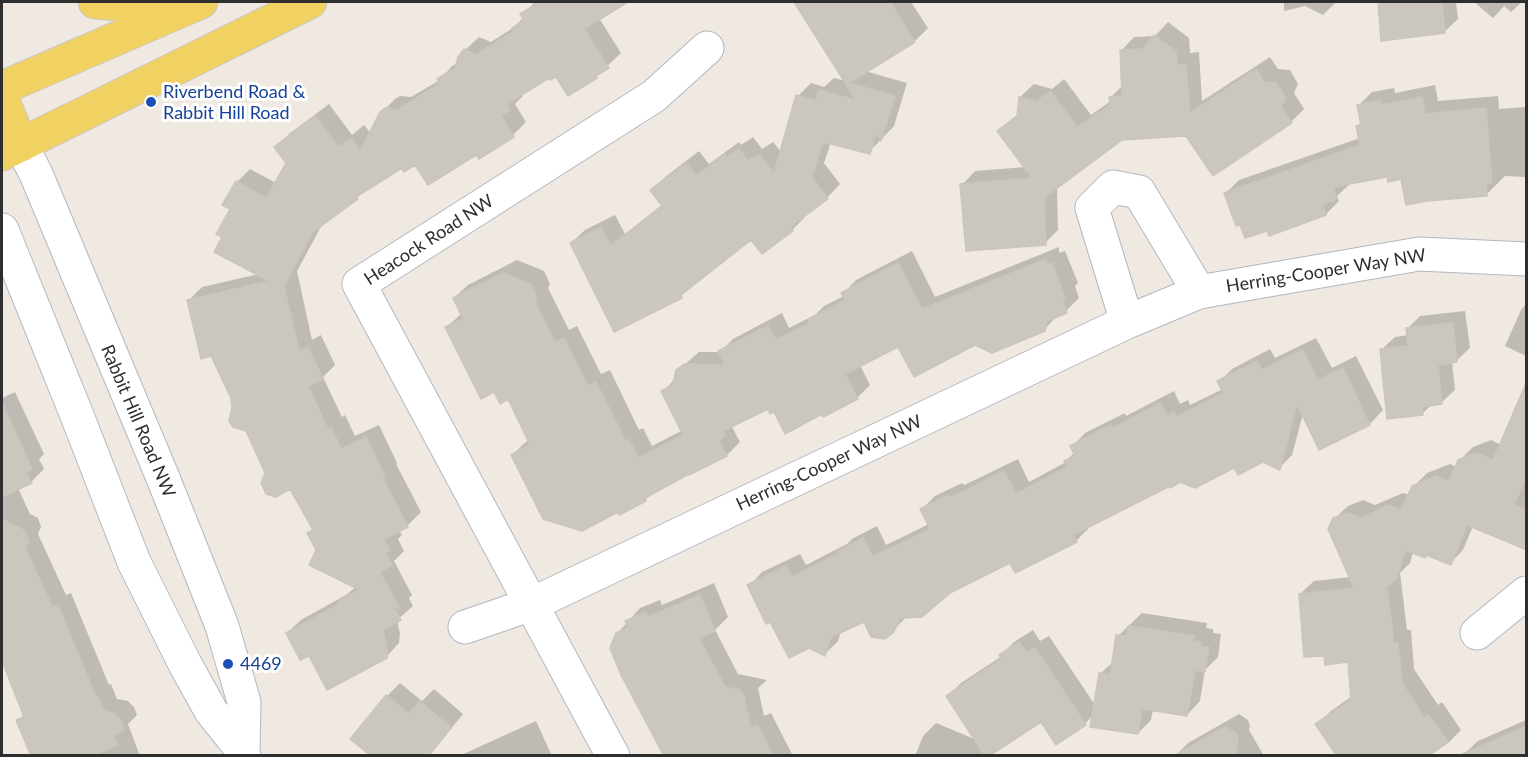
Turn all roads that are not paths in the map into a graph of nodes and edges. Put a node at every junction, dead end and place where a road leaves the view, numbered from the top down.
1 (95, 2) edge
2 (150, 2) edge
3 (201, 2) edge
4 (310, 2) edge
5 (708, 48) dead end
6 (2, 88) edge
7 (2, 99) edge
8 (11, 149) edge
9 (2, 230) edge
10 (1527, 259) edge
11 (1198, 292) junction
12 (1127, 322) junction
13 (1527, 593) edge
14 (532, 604) junction
15 (465, 627) dead end
16 (1477, 633) dead end
17 (243, 753) edge
18 (613, 756) edge

1 - 2 main road
3 - 6 main road
4 - 8 main road
5 - 14 street, Heacock Road NW
7 - 8 main road, Rabbit Hill Road NW
8 - 17 street, Rabbit Hill Road NW
9 - 17 street, Rabbit Hill Road NW
10 - 11 street, Herring-Cooper Way NW
11 - 12 street, Herring-Cooper Way NW
11 - 12 street
12 - 14 street, Herring-Cooper Way NW
13 - 16 street
14 - 15 street
14 - 18 street, Heacock Road NW

